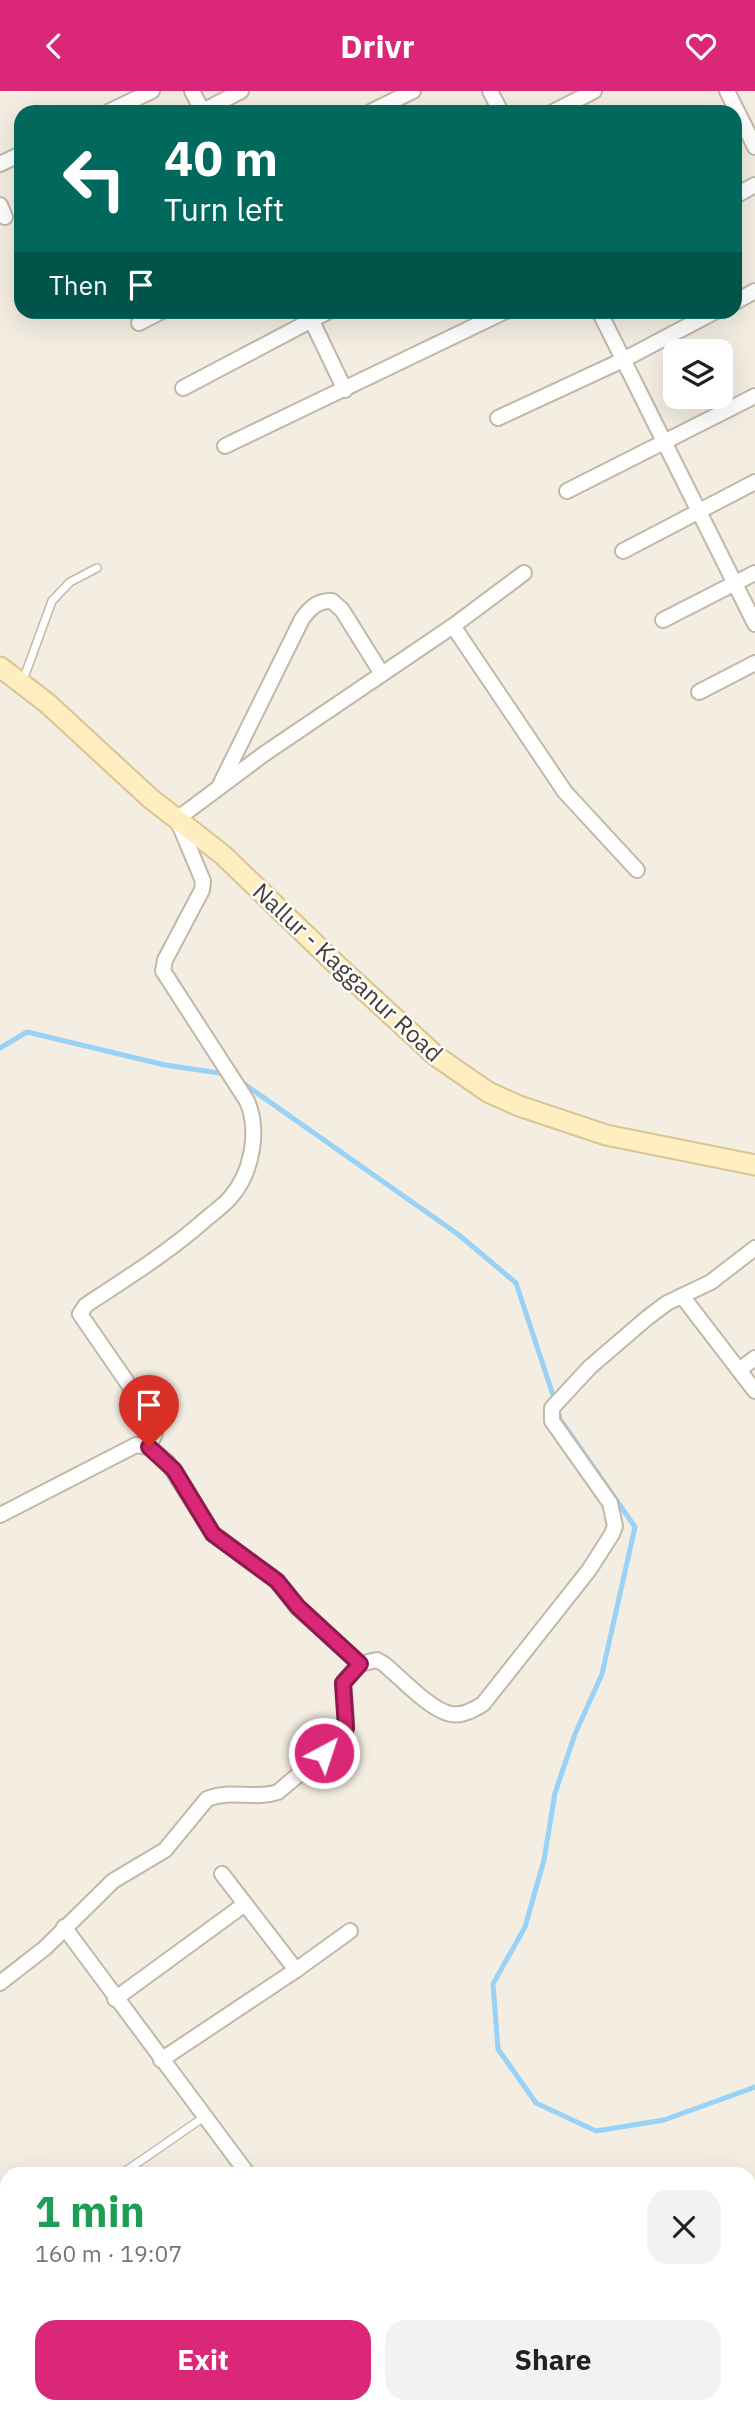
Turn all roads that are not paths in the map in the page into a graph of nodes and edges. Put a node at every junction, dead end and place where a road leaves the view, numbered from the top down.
1 (152, 91) edge
2 (242, 91) edge
3 (413, 91) edge
4 (594, 91) edge
5 (123, 105) edge
6 (216, 105) edge
7 (384, 105) edge
8 (567, 105) edge
9 (742, 127) edge
10 (755, 147) edge
11 (147, 319) edge
12 (304, 319) edge
13 (310, 319) edge
14 (490, 319) edge
15 (603, 319) edge
16 (701, 319) edge
17 (139, 323) dead end
18 (623, 360) junction
19 (183, 388) dead end
20 (345, 390) junction
21 (755, 396) edge
22 (498, 418) dead end
23 (664, 443) junction
24 (225, 446) dead end
25 (755, 482) edge
26 (567, 491) dead end
27 (698, 512) junction
28 (623, 551) dead end
29 (97, 568) dead end
30 (524, 573) dead end
31 (755, 573) edge
32 (734, 584) junction
33 (663, 619) dead end
34 (755, 624) edge
35 (453, 627) junction
36 (755, 663) edge
37 (0, 667) edge
38 (382, 674) junction
39 (21, 683) junction
40 (699, 692) dead end
41 (218, 789) junction
42 (177, 819) junction
43 (637, 870) dead end
44 (755, 1165) edge
45 (755, 1248) edge
46 (682, 1296) junction
47 (755, 1359) edge
48 (739, 1370) junction
49 (755, 1391) edge
50 (149, 1447) junction
51 (0, 1515) edge
52 (360, 1664) junction
53 (222, 1874) dead end
54 (244, 1904) junction
55 (64, 1927) junction
56 (350, 1931) dead end
57 (296, 1970) junction
58 (0, 1983) edge
59 (116, 1999) junction
60 (161, 2060) junction
61 (204, 2117) junction
62 (132, 2167) edge
63 (242, 2167) edge

1 - 5 street
2 - 6 street
3 - 7 street
4 - 8 street
9 - 10 street
11 - 17 street
12 - 19 street
13 - 20 street
14 - 20 street
15 - 18 street
16 - 18 street
18 - 22 street
18 - 23 street
20 - 24 street
21 - 23 street
23 - 26 street
23 - 27 street
25 - 27 street
27 - 28 street
27 - 32 street
29 - 39 lane
30 - 35 street
31 - 32 street
32 - 33 street
32 - 34 street
35 - 38 street
35 - 43 street
36 - 40 street
37 - 39 main road, Nallur - Kagganur Road
38 - 41 street
38 - 41 street
39 - 42 main road, Nallur - Kagganur Road
41 - 42 street
42 - 44 main road, Nallur - Kagganur Road
42 - 50 street
45 - 46 street
46 - 48 street
46 - 52 street
47 - 48 street
48 - 49 street
50 - 51 street
50 - 52 street
52 - 55 street
53 - 54 street
54 - 57 street
54 - 59 street
55 - 58 street
55 - 59 street
56 - 57 street
57 - 60 street
59 - 60 street
60 - 61 street
61 - 62 lane
61 - 63 street

